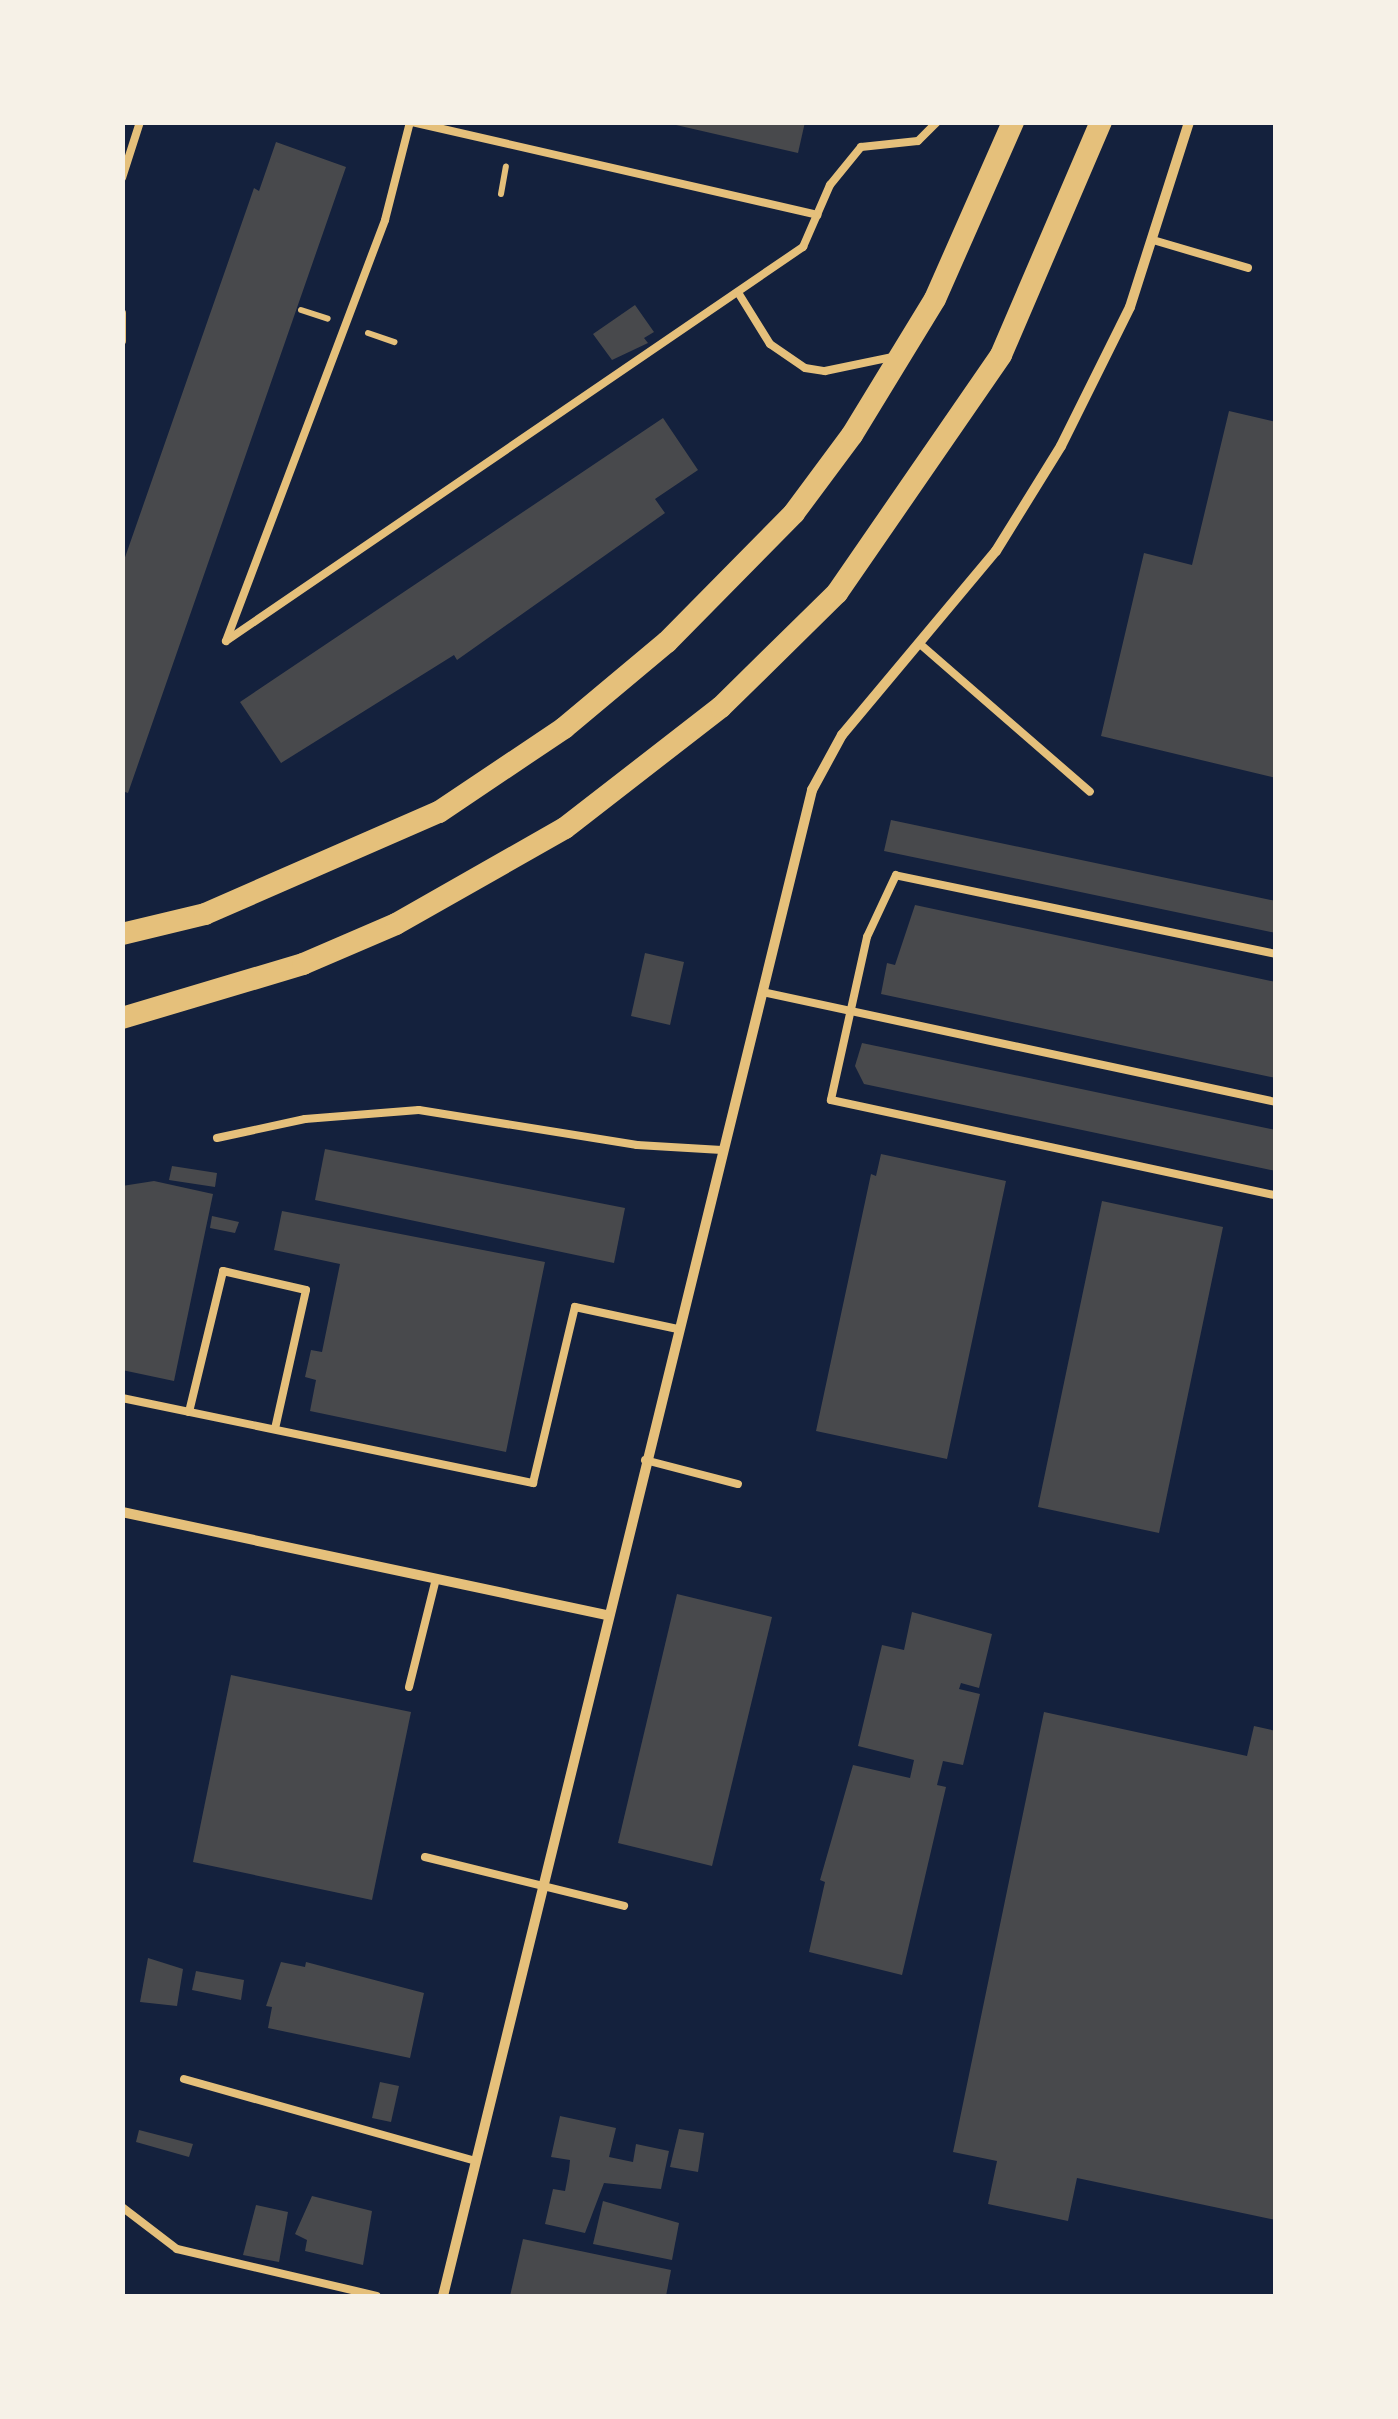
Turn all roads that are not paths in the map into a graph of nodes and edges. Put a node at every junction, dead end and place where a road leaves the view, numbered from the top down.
1 (140, 122) edge
2 (411, 122) edge
3 (937, 122) edge
4 (1013, 122) edge
5 (1102, 122) edge
6 (1188, 122) edge
7 (122, 178) edge
8 (817, 215) junction
9 (1153, 240) junction
10 (1248, 268) dead end
11 (739, 294) junction
12 (122, 314) edge
13 (122, 341) edge
14 (904, 354) junction
15 (920, 644) junction
16 (1090, 792) dead end
17 (122, 934) edge
18 (1276, 954) edge
19 (759, 991) junction
20 (848, 1014) junction
21 (122, 1018) edge
22 (1276, 1102) edge
23 (216, 1138) dead end
24 (722, 1150) junction
25 (1276, 1195) edge
26 (678, 1329) junction
27 (122, 1398) edge
28 (189, 1412) junction
29 (274, 1430) junction
30 (645, 1460) junction
31 (738, 1484) dead end
32 (122, 1512) edge
33 (436, 1579) junction
34 (608, 1614) junction
35 (408, 1687) dead end
36 (425, 1857) dead end
37 (542, 1888) junction
38 (624, 1906) dead end
39 (184, 2080) dead end
40 (476, 2160) junction
41 (122, 2207) edge
42 (377, 2296) edge
43 (443, 2296) edge

1 - 7 lane
2 - 8 lane
2 - 11 lane
3 - 8 lane
4 - 14 main road
5 - 21 main road
6 - 9 street
8 - 11 lane
9 - 10 lane
9 - 15 street
11 - 14 lane
12 - 13 lane
14 - 17 main road
15 - 16 lane
15 - 19 street
18 - 20 lane
19 - 20 lane
19 - 24 street
20 - 22 lane
20 - 25 lane
23 - 24 lane
24 - 26 street
26 - 29 lane
26 - 30 street
27 - 28 lane
28 - 29 lane
28 - 29 lane
30 - 31 lane
30 - 34 street
32 - 33 street
33 - 34 street
33 - 35 lane
34 - 37 street
36 - 37 lane
37 - 38 lane
37 - 40 street
39 - 40 lane
40 - 43 street
41 - 42 lane

